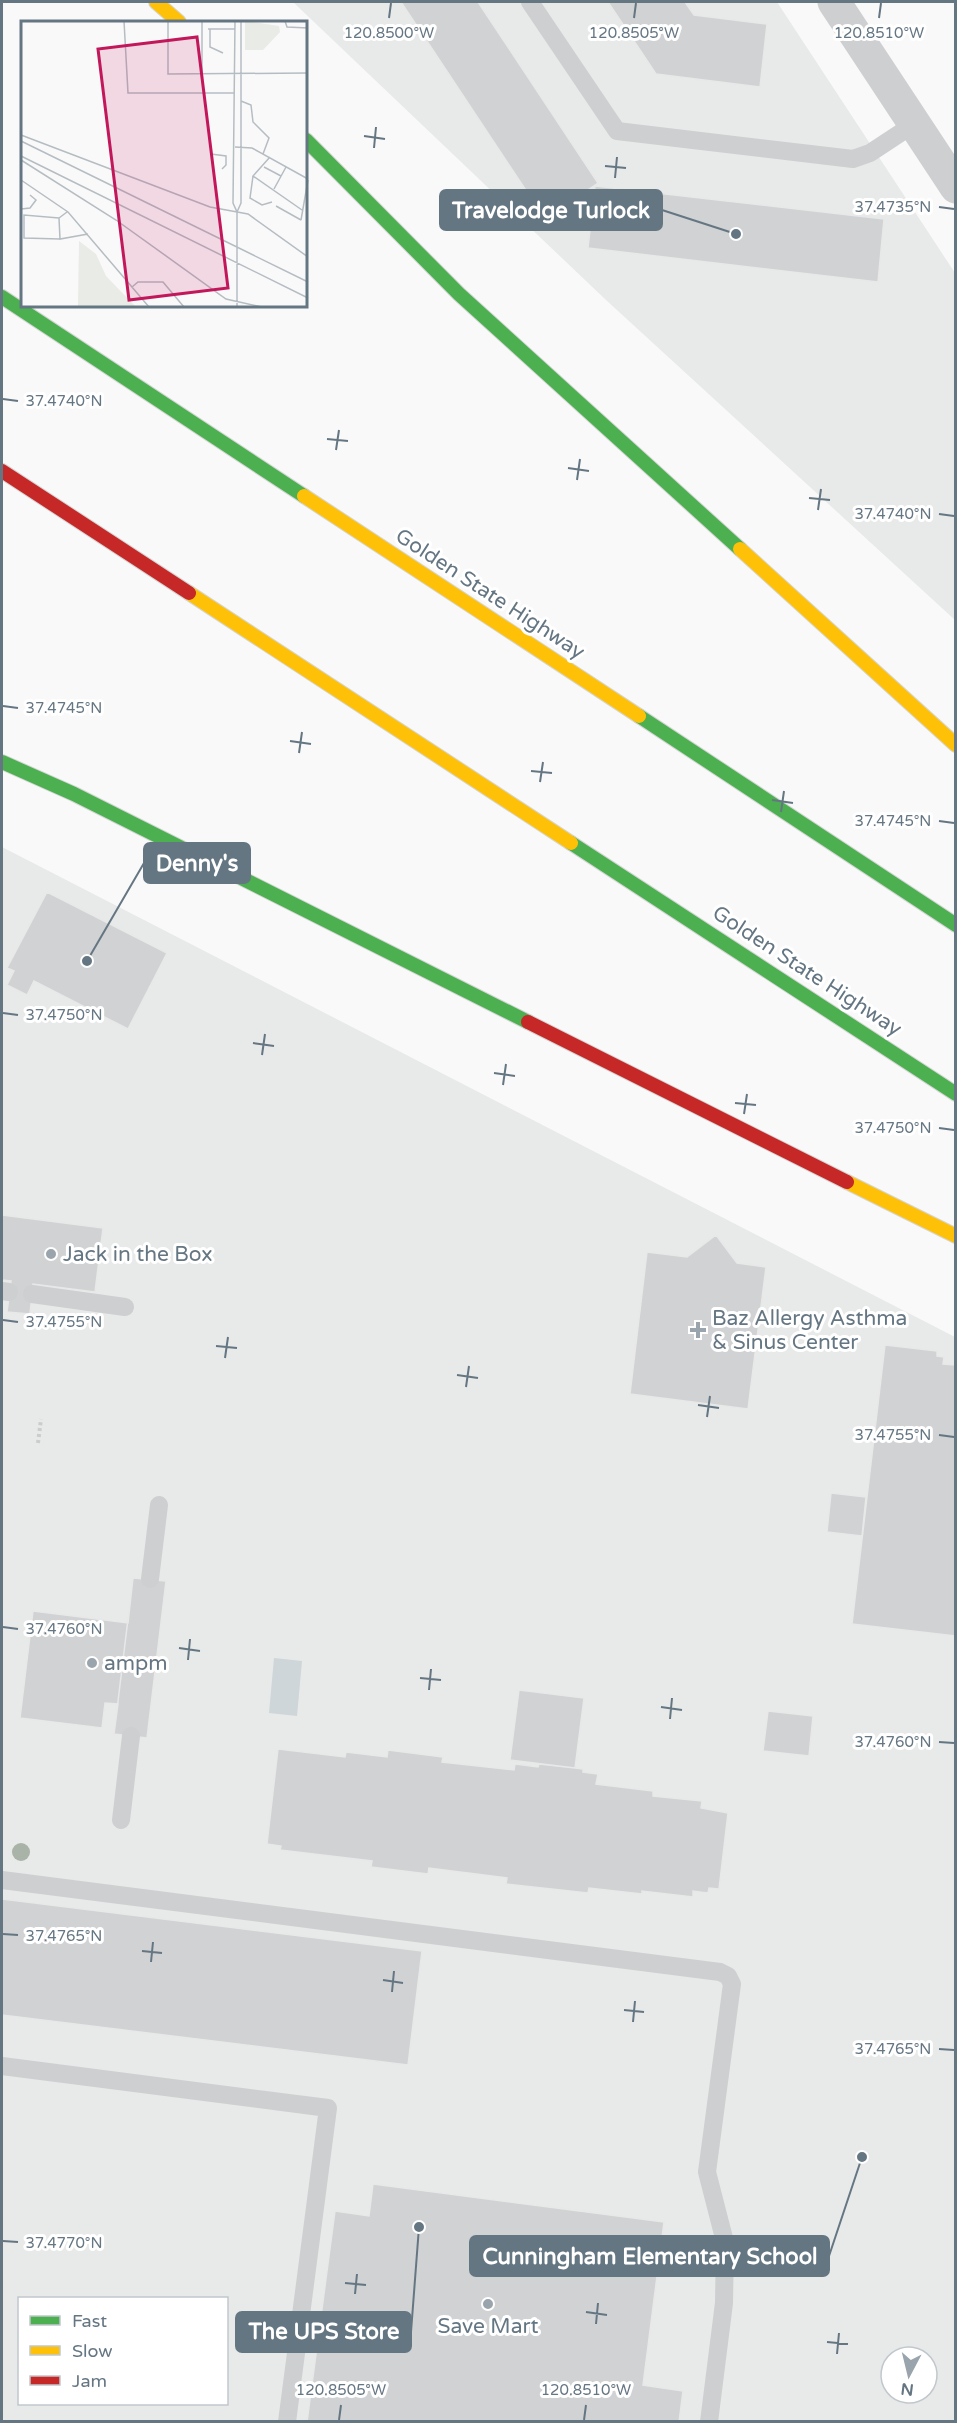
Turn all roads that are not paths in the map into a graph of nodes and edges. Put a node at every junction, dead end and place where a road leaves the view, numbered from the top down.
1 (156, 2) edge
2 (530, 2) edge
3 (834, 2) edge
4 (178, 21) edge
5 (914, 124) junction
6 (308, 142) edge
7 (956, 187) edge
8 (2, 297) edge
9 (2, 471) edge
10 (956, 745) edge
11 (2, 762) edge
12 (956, 925) edge
13 (956, 1094) edge
14 (956, 1236) edge
15 (32, 1294) dead end
16 (126, 1307) dead end
17 (159, 1505) dead end
18 (150, 1579) dead end
19 (131, 1736) dead end
20 (121, 1820) dead end
21 (2, 1880) edge
22 (2, 2066) edge
23 (287, 2421) edge
24 (709, 2421) edge

1 - 4 highway
2 - 5 lane
3 - 5 street
5 - 7 street
6 - 10 highway
8 - 12 highway, Golden State Highway
9 - 13 highway, Golden State Highway
11 - 14 highway
15 - 16 lane
17 - 18 lane
19 - 20 lane
21 - 24 lane
22 - 23 lane

